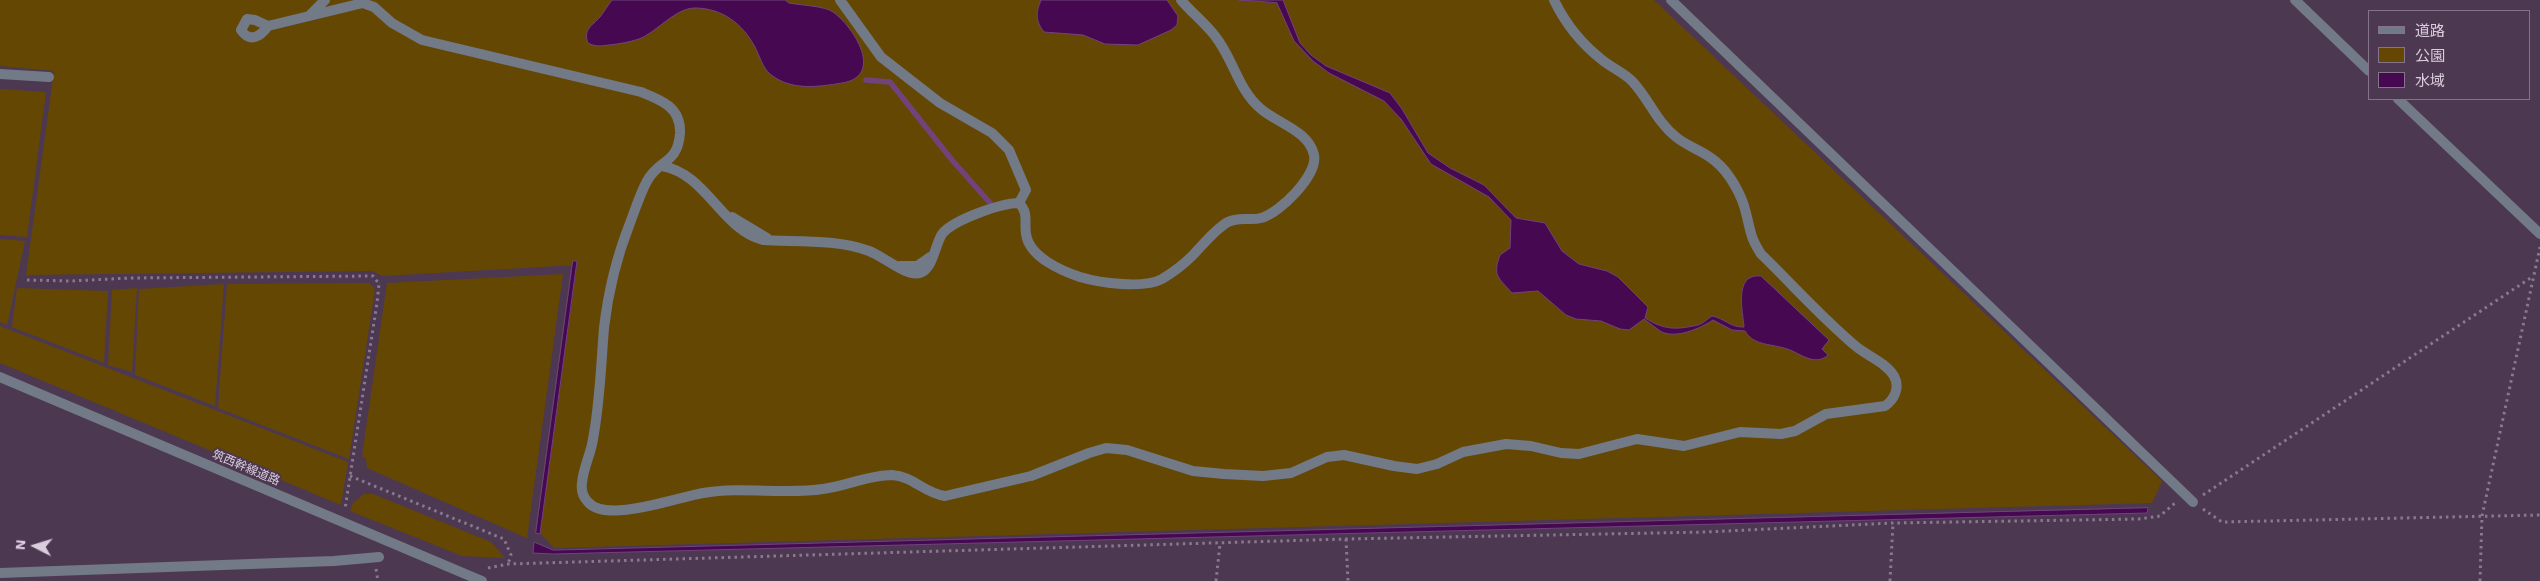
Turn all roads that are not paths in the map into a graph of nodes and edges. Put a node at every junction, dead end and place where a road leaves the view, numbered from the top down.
1 (325, 0) edge
2 (840, 0) edge
3 (1181, 0) edge
4 (1554, 0) edge
5 (1671, 0) edge
6 (2295, 0) edge
7 (367, 3) edge
8 (308, 16) junction
9 (268, 26) dead end
10 (2368, 70) edge
11 (0, 74) edge
12 (49, 76) dead end
13 (2399, 100) edge
14 (676, 153) junction
15 (662, 166) junction
16 (679, 171) junction
17 (1026, 190) junction
18 (1019, 203) junction
19 (1026, 212) junction
20 (2540, 234) edge
21 (0, 378) edge
22 (2193, 502) road end
23 (379, 557) dead end
24 (0, 572) edge
25 (478, 580) edge

1 - 8 street
2 - 17 street
3 - 19 street
4 - 15 street
5 - 22 street
6 - 10 street
7 - 8 street
7 - 14 street
8 - 9 street
11 - 12 street
13 - 20 street
14 - 15 street
14 - 16 street
15 - 16 street
16 - 18 street
17 - 18 street
17 - 19 street
18 - 19 street
21 - 25 street, 筑西幹線道路
23 - 24 street

